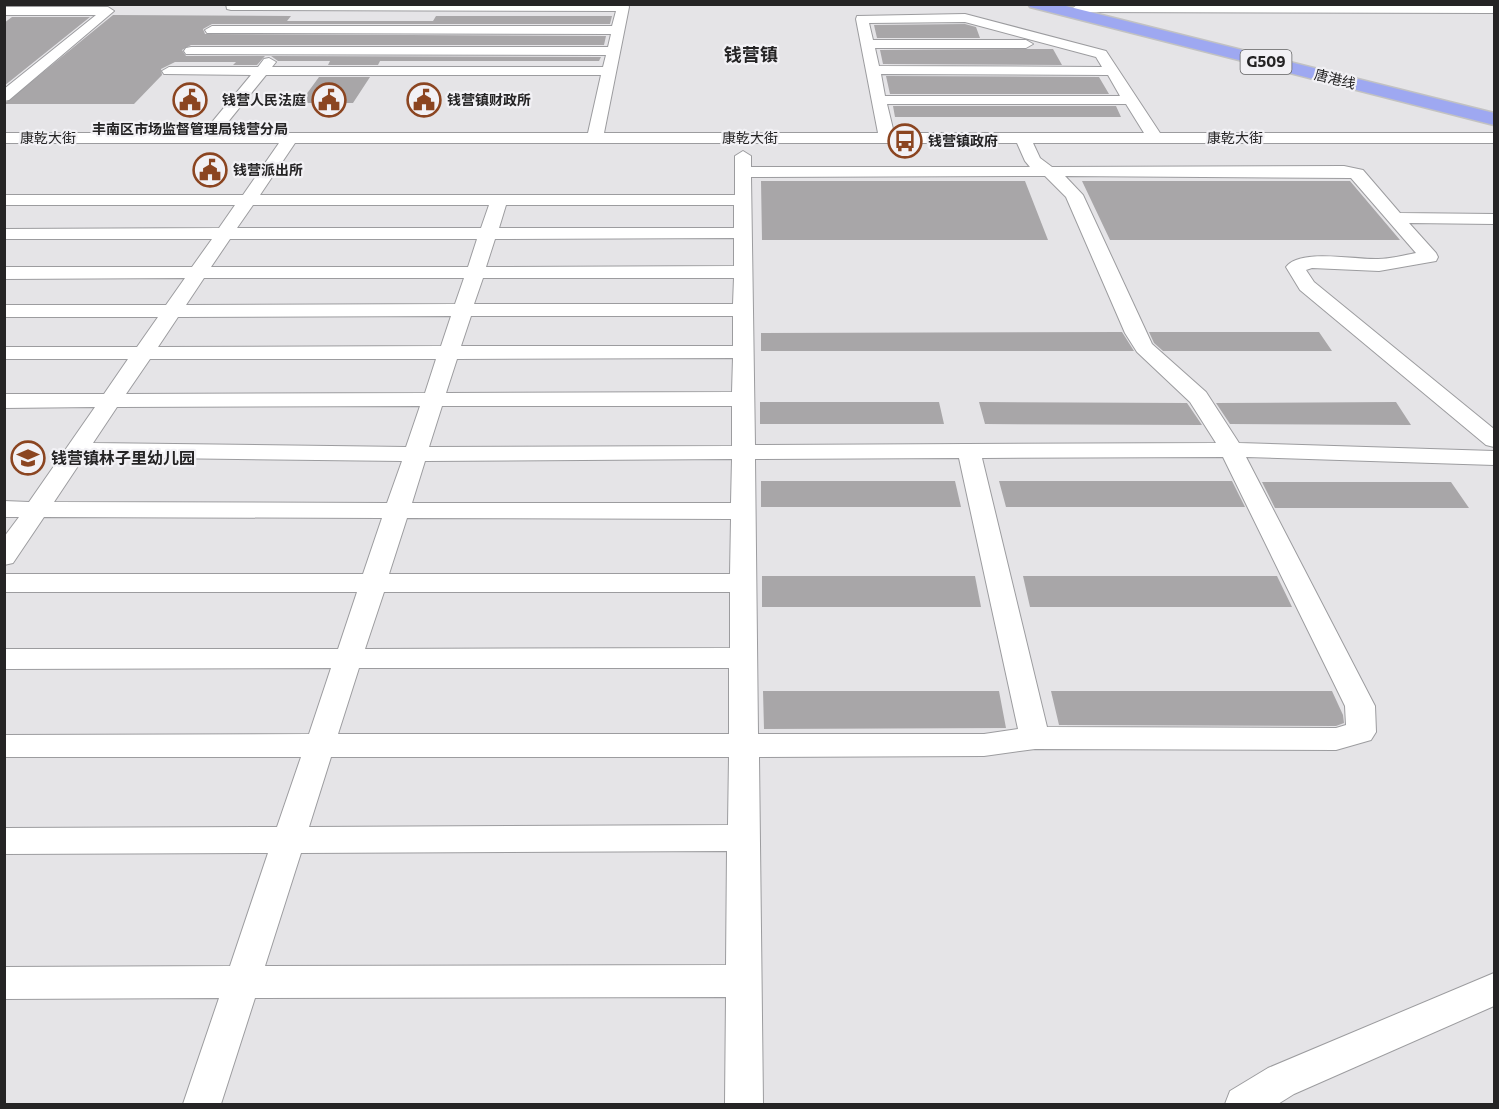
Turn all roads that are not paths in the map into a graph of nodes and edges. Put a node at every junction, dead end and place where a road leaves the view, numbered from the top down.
1 (11, 4) edge
2 (1036, 4) edge
3 (1058, 4) edge
4 (231, 6) dead end
5 (315, 6) junction
6 (427, 7) junction
7 (522, 7) junction
8 (1327, 7) edge
9 (1079, 9) edge
10 (1494, 9) edge
11 (4, 10) edge
12 (212, 30) dead end
13 (296, 30) junction
14 (412, 30) junction
15 (513, 30) junction
16 (618, 30) junction
17 (867, 44) junction
18 (1063, 44) junction
19 (191, 51) dead end
20 (279, 51) junction
21 (399, 51) junction
22 (504, 51) junction
23 (613, 51) junction
24 (873, 70) junction
25 (169, 71) dead end
26 (262, 71) junction
27 (387, 71) junction
28 (496, 71) junction
29 (609, 71) junction
30 (1112, 71) junction
31 (4, 97) edge
32 (879, 100) junction
33 (1131, 100) junction
34 (1494, 114) edge
35 (1494, 119) edge
36 (886, 133) junction
37 (1152, 133) junction
38 (1494, 133) edge
39 (595, 135) junction
40 (4, 136) edge
41 (209, 136) junction
42 (290, 138) junction
43 (743, 138) junction
44 (1023, 138) junction
45 (1494, 138) edge
46 (1048, 171) junction
47 (742, 172) junction
48 (4, 200) edge
49 (248, 200) junction
50 (499, 200) junction
51 (743, 200) junction
52 (1395, 218) junction
53 (1494, 219) edge
54 (488, 233) junction
55 (743, 233) junction
56 (4, 234) edge
57 (225, 234) junction
58 (743, 272) junction
59 (4, 273) edge
60 (198, 273) junction
61 (475, 273) junction
62 (172, 310) junction
63 (463, 310) junction
64 (743, 310) junction
65 (4, 311) edge
66 (449, 352) junction
67 (743, 352) junction
68 (4, 353) edge
69 (144, 353) junction
70 (743, 399) junction
71 (4, 400) edge
72 (111, 400) junction
73 (434, 400) junction
74 (1494, 440) edge
75 (77, 450) junction
76 (1231, 450) junction
77 (743, 451) junction
78 (969, 451) junction
79 (416, 454) junction
80 (1494, 458) edge
81 (4, 509) edge
82 (36, 509) junction
83 (398, 510) junction
84 (744, 512) junction
85 (4, 556) edge
86 (4, 583) edge
87 (373, 583) junction
88 (743, 583) junction
89 (743, 658) junction
90 (4, 659) edge
91 (348, 659) junction
92 (1035, 738) junction
93 (744, 744) junction
94 (320, 745) junction
95 (4, 746) edge
96 (744, 838) junction
97 (289, 840) junction
98 (4, 841) edge
99 (744, 981) junction
100 (242, 982) junction
101 (4, 983) edge
102 (1494, 989) edge
103 (202, 1104) edge
104 (744, 1104) edge
105 (1244, 1104) edge

1 - 11 street
2 - 9 highway, 唐港线 / G509
3 - 9 highway, 唐港线 / G509
4 - 5 street
5 - 6 street
5 - 13 street
6 - 7 street
6 - 14 street
7 - 15 street
7 - 16 street
8 - 9 street
8 - 10 street
9 - 34 highway, 唐港线 / G509
9 - 35 highway, 唐港线 / G509
11 - 31 street
12 - 13 street
13 - 14 street
13 - 20 street
14 - 15 street
14 - 21 street
15 - 16 street
15 - 22 street
16 - 23 street
17 - 18 street
17 - 18 street
17 - 24 street
18 - 30 street
19 - 20 street
20 - 21 street
20 - 26 street
21 - 22 street
21 - 27 street
22 - 23 street
22 - 28 street
23 - 29 street
24 - 30 street
24 - 32 street
25 - 26 street
26 - 27 street
26 - 41 street
27 - 28 street
28 - 29 street
29 - 39 street
30 - 33 street
32 - 33 street
32 - 36 street
33 - 37 street
36 - 37 street, 康乾大街
36 - 39 street, 康乾大街
37 - 38 street, 康乾大街
39 - 41 street, 康乾大街
39 - 42 street, 康乾大街
39 - 43 street, 康乾大街
40 - 41 street, 康乾大街
41 - 42 street, 康乾大街
42 - 49 street
43 - 44 street, 康乾大街
43 - 47 street
44 - 45 street, 康乾大街
44 - 46 street
46 - 47 street
46 - 52 street
46 - 76 street
47 - 51 street
48 - 49 street
49 - 50 street
49 - 57 street
50 - 51 street
50 - 54 street
51 - 55 street
52 - 53 street
52 - 74 street
54 - 55 street
54 - 57 street
54 - 61 street
55 - 58 street
56 - 57 street
57 - 60 street
58 - 61 street
58 - 64 street
59 - 60 street
60 - 61 street
60 - 62 street
61 - 63 street
62 - 63 street
62 - 65 street
62 - 69 street
63 - 64 street
63 - 66 street
64 - 67 street
66 - 67 street
66 - 69 street
66 - 73 street
67 - 70 street
68 - 69 street
69 - 72 street
70 - 73 street
70 - 77 street
71 - 72 street
72 - 73 street
72 - 75 street
73 - 79 street
75 - 79 street
75 - 82 street
76 - 78 street
76 - 80 street
76 - 92 street
77 - 78 street
77 - 79 street
77 - 84 street
78 - 92 street
79 - 83 street
81 - 82 street
82 - 83 street
82 - 85 street
83 - 84 street
83 - 87 street
84 - 88 street
86 - 87 street
87 - 88 street
87 - 91 street
88 - 89 street
89 - 91 street
89 - 93 street
90 - 91 street
91 - 94 street
92 - 93 street
93 - 94 street
93 - 96 street
94 - 95 street
94 - 97 street
96 - 97 street
96 - 99 street
97 - 98 street
97 - 100 street
99 - 100 street
99 - 104 street
100 - 101 street
100 - 103 street
102 - 105 street

